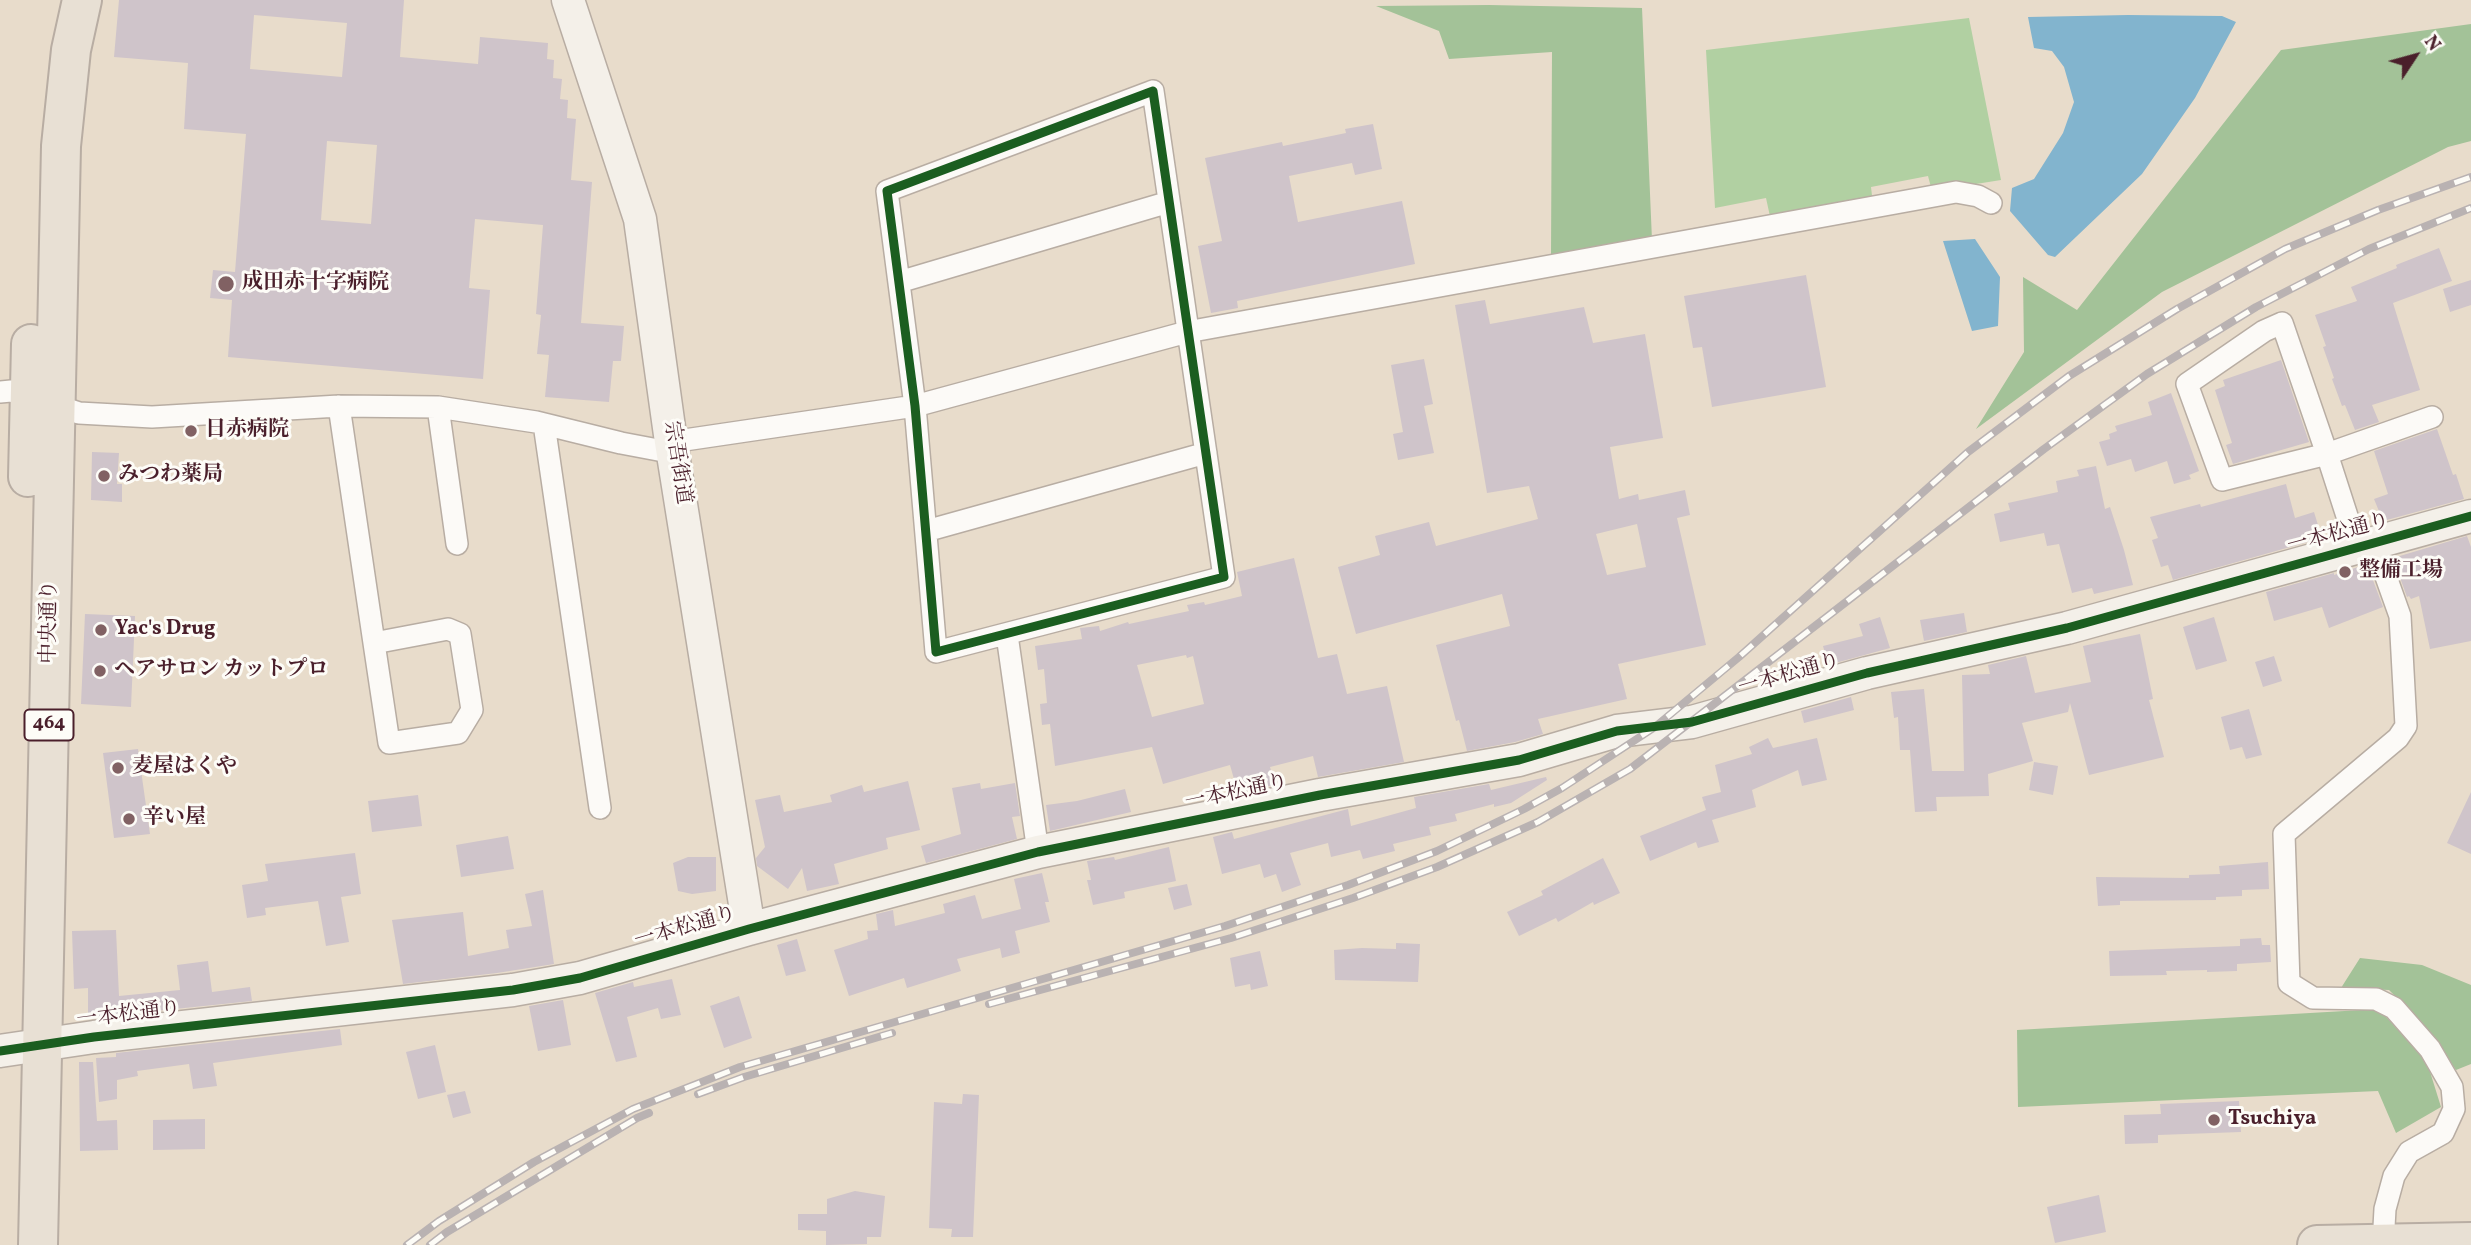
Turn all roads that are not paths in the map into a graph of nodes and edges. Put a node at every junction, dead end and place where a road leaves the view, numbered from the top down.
1 (55, 0) edge
2 (82, 0) edge
3 (569, 2) edge
4 (1169, 202) junction
5 (1991, 203) dead end
6 (899, 282) junction
7 (1187, 332) junction
8 (29, 398) edge
9 (339, 406) junction
10 (915, 406) junction
11 (438, 407) junction
12 (2432, 417) dead end
13 (544, 424) junction
14 (673, 447) junction
15 (1206, 453) junction
16 (2327, 454) junction
17 (2471, 516) edge
18 (926, 531) junction
19 (457, 544) dead end
20 (2366, 545) junction
21 (1007, 635) junction
22 (374, 643) junction
23 (600, 808) dead end
24 (1038, 852) junction
25 (749, 929) junction
26 (20, 1048) edge
27 (2471, 1242) edge
28 (2383, 1244) edge
29 (14, 1245) edge
30 (38, 1245) edge
31 (2318, 1245) edge

1 - 8 highway, 中央通り / 464
2 - 8 highway, 中央通り / 464
3 - 14 street, 宗吾街道
4 - 6 street
4 - 6 street
4 - 7 street
5 - 7 street
6 - 10 street
7 - 10 street
7 - 15 street
8 - 9 street
8 - 26 highway, 中央通り / 464
9 - 11 street
9 - 22 street
10 - 14 street
10 - 18 street
11 - 13 street
11 - 19 street
12 - 16 street
13 - 14 street
13 - 23 street
14 - 25 street, 宗吾街道
15 - 18 street
15 - 21 street
16 - 16 street
16 - 20 street
17 - 20 street, 一本松通り
18 - 21 street
20 - 24 street, 一本松通り
20 - 28 street
21 - 24 street
22 - 22 street
24 - 25 street, 一本松通り
25 - 26 street, 一本松通り
26 - 29 highway, 中央通り / 464
26 - 30 highway, 中央通り / 464
27 - 28 highway
28 - 31 highway

